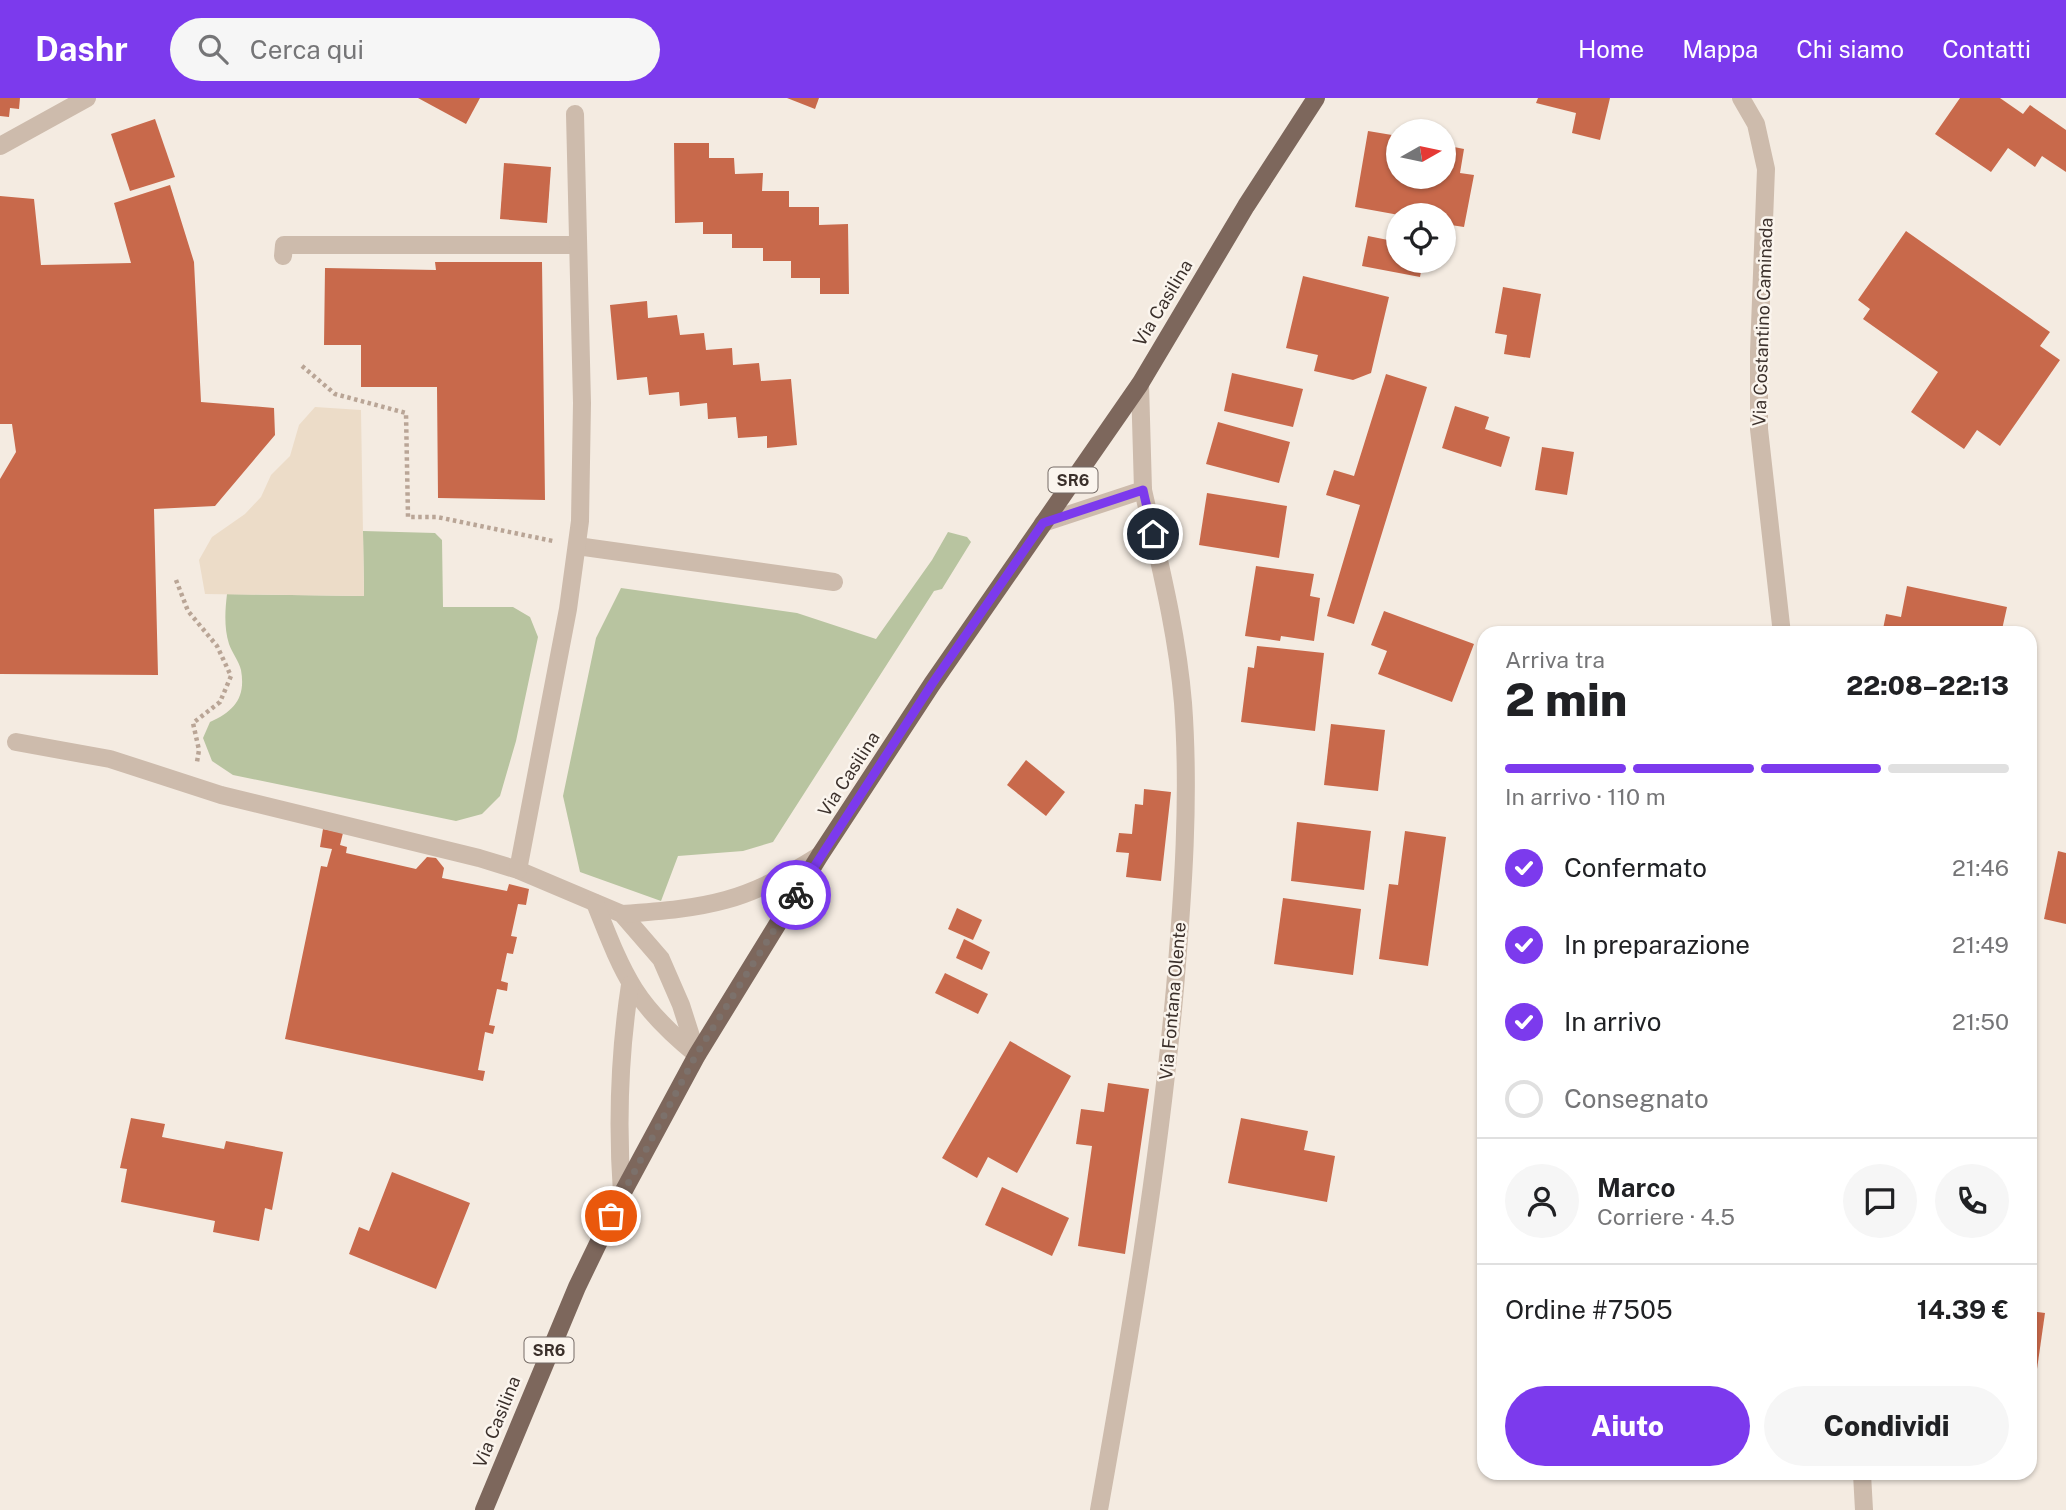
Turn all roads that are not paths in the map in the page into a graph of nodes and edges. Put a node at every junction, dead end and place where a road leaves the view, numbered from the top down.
1 (87, 98) edge
2 (1316, 98) edge
3 (1741, 98) edge
4 (575, 114) dead end
5 (0, 146) edge
6 (578, 245) junction
7 (283, 256) dead end
8 (1140, 384) junction
9 (1143, 490) junction
10 (1043, 523) junction
11 (578, 546) junction
12 (834, 582) dead end
13 (1781, 626) edge
14 (16, 742) dead end
15 (820, 855) junction
16 (518, 870) junction
17 (595, 903) junction
18 (622, 914) junction
19 (630, 985) junction
20 (696, 1055) junction
21 (622, 1194) junction
22 (1862, 1480) edge
23 (484, 1510) edge
24 (1099, 1510) edge
25 (1864, 1510) edge

1 - 5 street
2 - 8 main road, Via Casilina / SR6
3 - 13 street, Via Costantino Caminada
4 - 6 street
6 - 7 street
6 - 11 street
8 - 9 street, Via Fontana Olente
8 - 10 main road, Via Casilina / SR6
9 - 10 street
9 - 24 street, Via Fontana Olente
10 - 15 main road, Via Casilina / SR6
11 - 12 street
11 - 16 street
14 - 16 street
15 - 18 street
15 - 20 main road, Via Casilina / SR6
16 - 17 street
17 - 18 street
17 - 19 street
18 - 20 street
19 - 20 street
19 - 21 street
20 - 21 main road, Via Casilina / SR6
21 - 23 main road, Via Casilina / SR6
22 - 25 street

